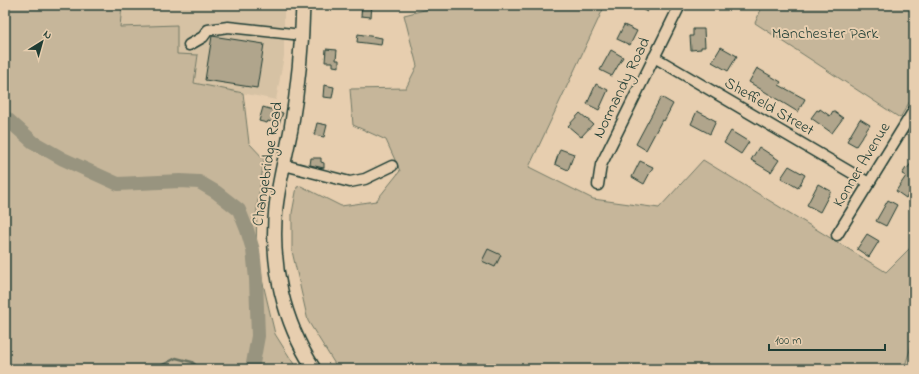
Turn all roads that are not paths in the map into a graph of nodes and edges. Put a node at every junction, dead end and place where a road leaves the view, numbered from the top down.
1 (303, 5) edge
2 (680, 5) edge
3 (302, 35) junction
4 (189, 45) dead end
5 (654, 57) junction
6 (914, 110) edge
7 (284, 165) junction
8 (392, 166) dead end
9 (870, 183) junction
10 (598, 186) dead end
11 (836, 235) dead end
12 (314, 369) edge

1 - 3 main road, Changebridge Road
2 - 5 street, Normandy Road
3 - 4 street
3 - 7 main road, Changebridge Road
5 - 9 street, Sheffield Street
5 - 10 street, Normandy Road
6 - 9 street, Konner Avenue
7 - 8 street
7 - 12 main road, Changebridge Road
9 - 11 street, Konner Avenue

